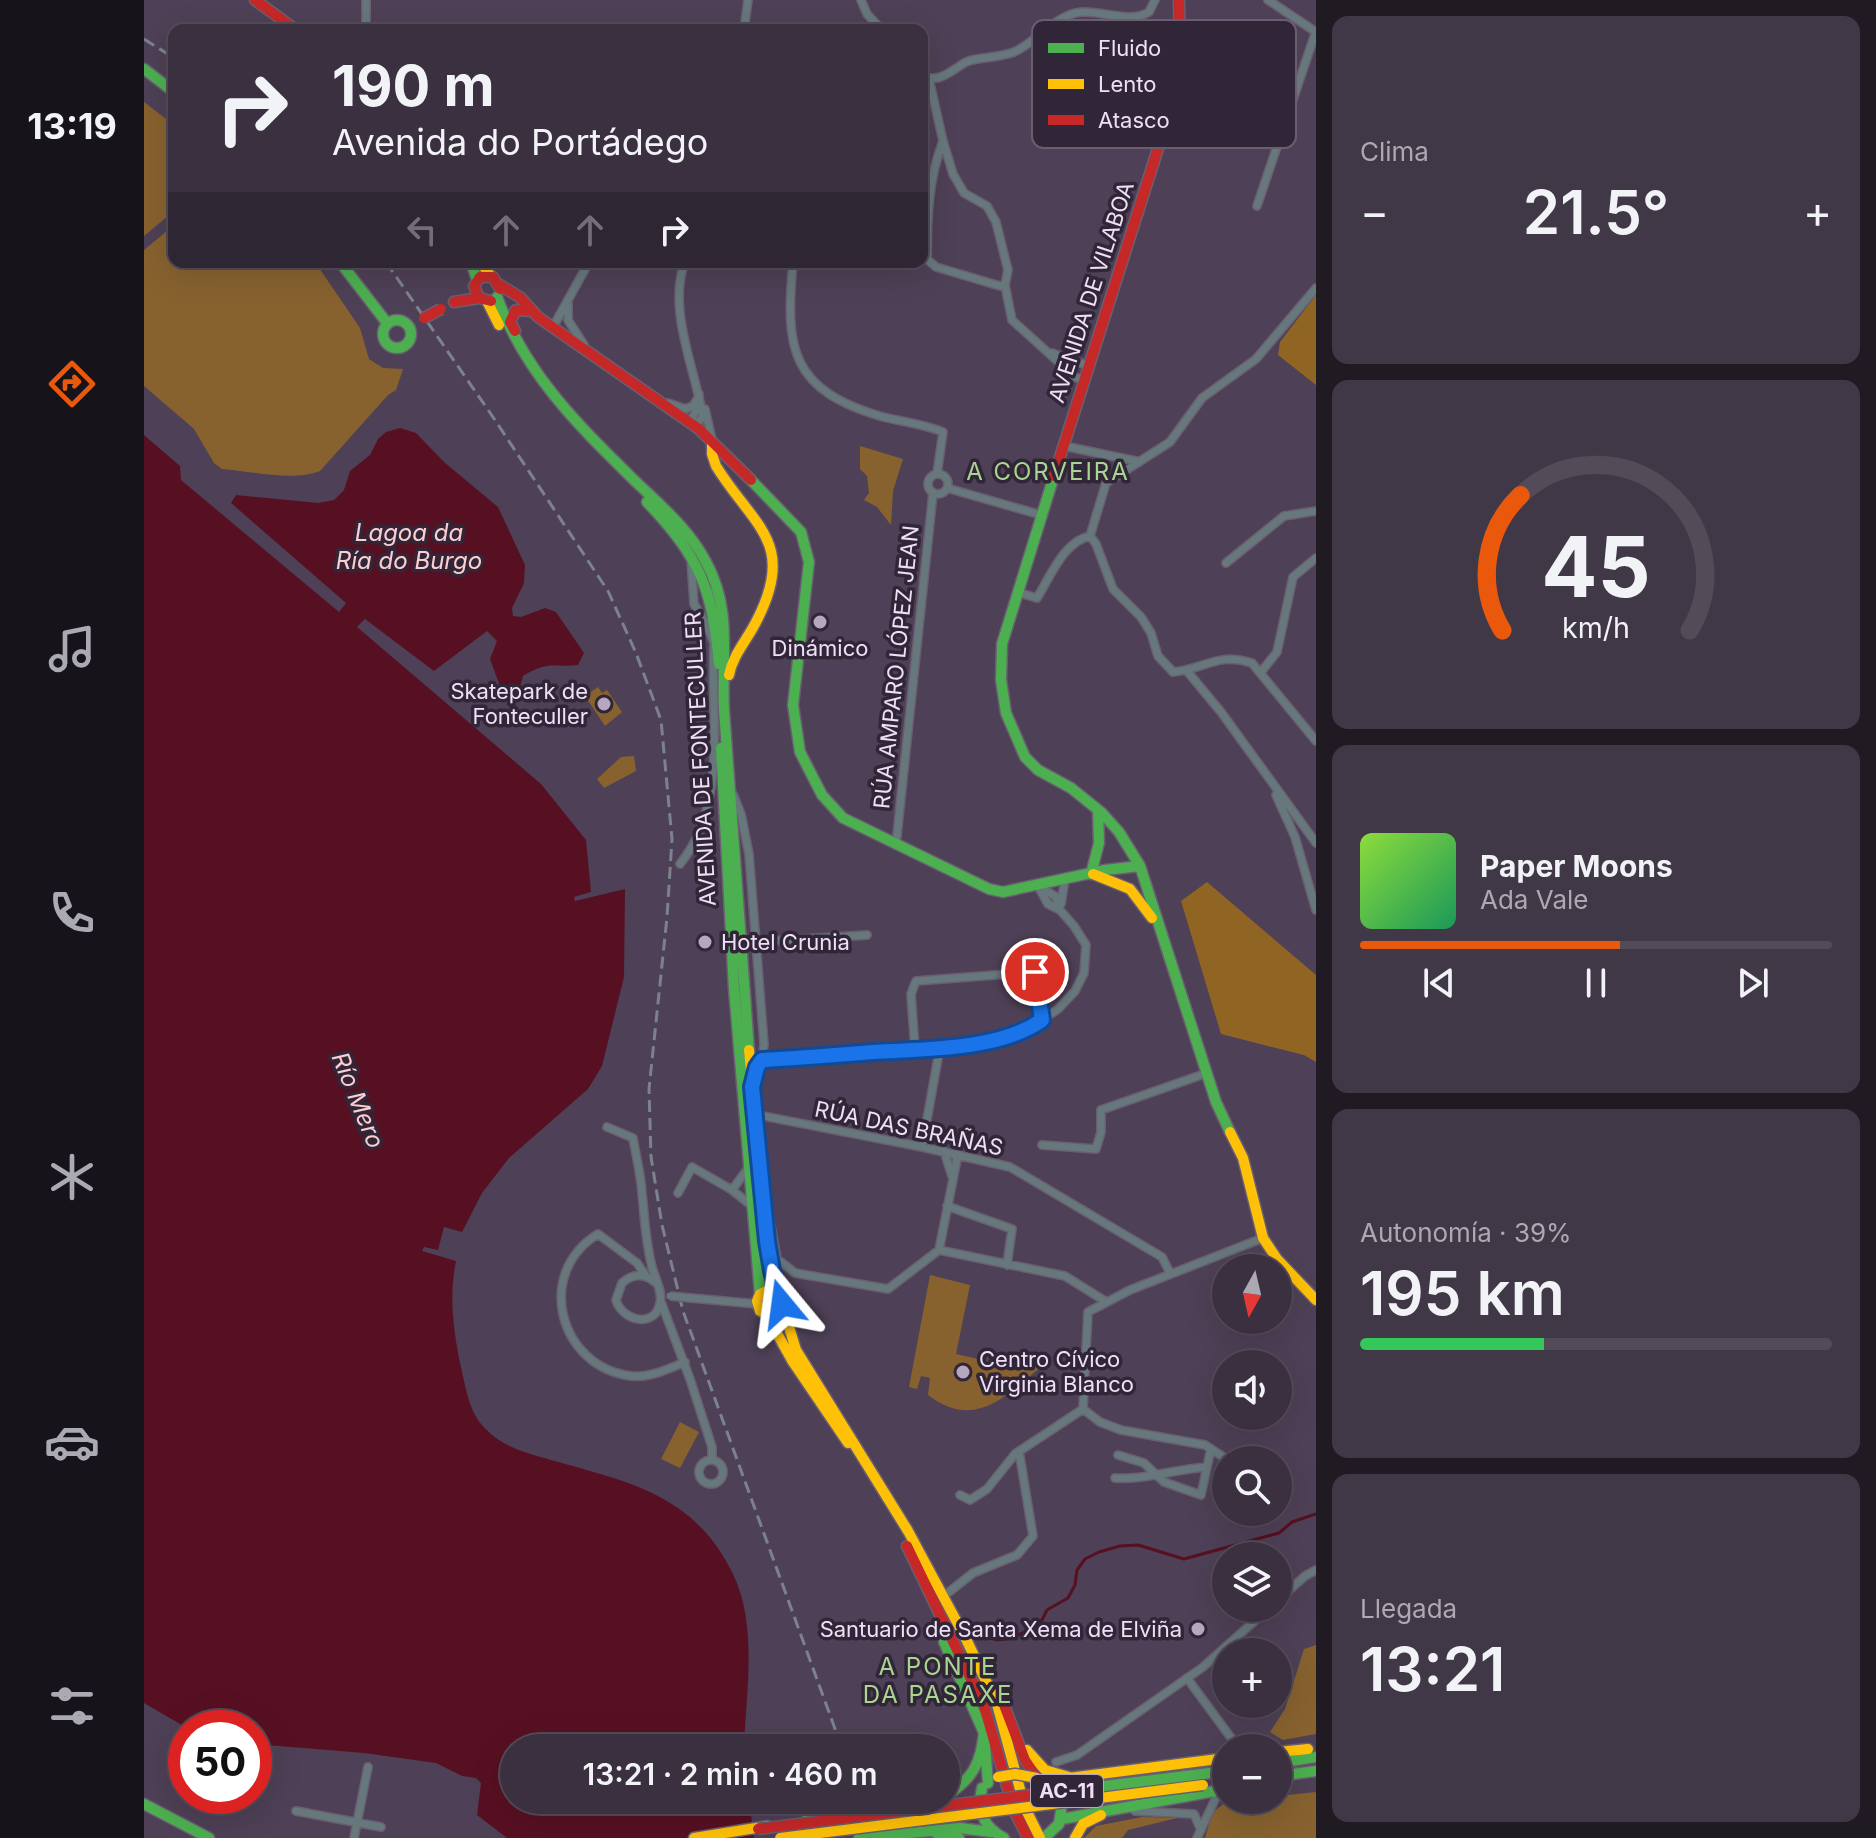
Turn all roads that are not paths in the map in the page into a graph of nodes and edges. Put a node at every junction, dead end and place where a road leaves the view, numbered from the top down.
1 (255, 0) edge
2 (366, 0) edge
3 (748, 0) edge
4 (861, 0) edge
5 (1155, 0) edge
6 (1179, 0) edge
7 (1268, 0) edge
8 (1060, 20) edge
9 (1180, 20) edge
10 (288, 24) edge
11 (366, 24) edge
12 (745, 24) edge
13 (876, 24) edge
14 (1316, 31) edge
15 (1032, 42) edge
16 (144, 69) edge
17 (928, 77) edge
18 (928, 85) edge
19 (168, 87) edge
20 (1296, 90) edge
21 (943, 141) junction
22 (1158, 148) edge
23 (1277, 148) edge
24 (928, 206) edge
25 (1257, 206) dead end
26 (928, 261) edge
27 (345, 268) edge
28 (473, 268) edge
29 (485, 268) edge
30 (586, 268) edge
31 (684, 268) edge
32 (793, 268) edge
33 (490, 275) junction
34 (476, 281) junction
35 (1005, 285) junction
36 (1316, 288) edge
37 (492, 295) junction
38 (569, 298) junction
39 (454, 302) junction
40 (529, 308) junction
41 (387, 323) junction
42 (553, 327) junction
43 (408, 328) junction
44 (1043, 349) junction
45 (593, 356) junction
46 (1074, 362) junction
47 (1090, 365) junction
48 (1069, 371) junction
49 (539, 380) junction
50 (1085, 381) junction
51 (699, 394) junction
52 (652, 397) junction
53 (690, 423) junction
54 (712, 442) junction
55 (1063, 445) junction
56 (1136, 461) junction
57 (937, 474) junction
58 (947, 488) junction
59 (933, 493) junction
60 (1316, 511) edge
61 (1041, 515) junction
62 (1090, 536) junction
63 (695, 551) junction
64 (1316, 558) edge
65 (1226, 563) dead end
66 (708, 584) junction
67 (1017, 592) junction
68 (693, 593) junction
69 (710, 597) junction
70 (725, 634) junction
71 (1187, 671) junction
72 (1261, 672) junction
73 (724, 704) junction
74 (1316, 741) edge
75 (1268, 780) junction
76 (732, 791) junction
77 (1098, 809) junction
78 (1316, 843) edge
79 (896, 845) junction
80 (736, 852) junction
81 (749, 854) junction
82 (680, 864) dead end
83 (1140, 866) junction
84 (1091, 874) junction
85 (1065, 879) junction
86 (1038, 886) junction
87 (1060, 910) junction
88 (1316, 910) edge
89 (731, 930) junction
90 (867, 935) dead end
91 (756, 942) junction
92 (1172, 963) junction
93 (734, 989) junction
94 (1042, 1020) junction
95 (940, 1047) junction
96 (915, 1049) junction
97 (753, 1062) junction
98 (1207, 1073) junction
99 (753, 1114) junction
100 (607, 1127) dead end
101 (1042, 1145) dead end
102 (922, 1147) junction
103 (747, 1148) junction
104 (944, 1151) junction
105 (958, 1154) junction
106 (749, 1167) junction
107 (952, 1177) junction
108 (732, 1190) junction
109 (678, 1193) dead end
110 (764, 1197) junction
111 (947, 1206) junction
112 (753, 1207) junction
113 (1263, 1238) junction
114 (939, 1250) junction
115 (1007, 1265) junction
116 (795, 1273) junction
117 (1170, 1273) junction
118 (646, 1276) junction
119 (656, 1283) junction
120 (778, 1295) junction
121 (664, 1297) junction
122 (759, 1299) junction
123 (1316, 1300) edge
124 (1105, 1301) junction
125 (766, 1314) junction
126 (685, 1362) junction
127 (1083, 1409) junction
128 (833, 1415) junction
129 (1211, 1449) joint
130 (1019, 1451) junction
131 (1118, 1455) dead end
132 (712, 1460) dead end
133 (1207, 1467) junction
134 (1157, 1474) junction
135 (1115, 1478) dead end
136 (960, 1495) dead end
137 (905, 1533) junction
138 (1316, 1570) edge
139 (1292, 1588) edge
140 (949, 1592) junction
141 (939, 1615) junction
142 (1253, 1622) edge
143 (1187, 1678) junction
144 (1014, 1730) junction
145 (984, 1733) junction
146 (1228, 1734) edge
147 (1316, 1753) edge
148 (1292, 1756) edge
149 (1212, 1761) edge
150 (1056, 1762) dead end
151 (368, 1767) dead end
152 (1212, 1776) edge
153 (1316, 1776) edge
154 (1069, 1777) junction
155 (1292, 1778) edge
156 (1041, 1780) junction
157 (1203, 1780) junction
158 (990, 1783) junction
159 (1212, 1783) edge
160 (960, 1787) edge
161 (960, 1790) edge
162 (1212, 1792) edge
163 (144, 1804) edge
164 (1122, 1806) junction
165 (1014, 1810) junction
166 (1212, 1810) edge
167 (296, 1811) dead end
168 (144, 1813) edge
169 (824, 1814) edge
170 (357, 1823) junction
171 (381, 1827) dead end
172 (1060, 1828) edge
173 (758, 1829) junction
174 (929, 1831) junction
175 (1199, 1834) edge
176 (998, 1836) edge
177 (190, 1838) edge
178 (209, 1838) edge
179 (354, 1838) edge
180 (694, 1838) edge
181 (780, 1838) edge
182 (859, 1838) edge
183 (959, 1838) edge
184 (1028, 1838) edge
185 (1042, 1838) edge
186 (1075, 1838) edge

1 - 10 main road
2 - 11 street
3 - 12 street
4 - 13 street
5 - 8 street
6 - 9 main road, AVENIDA DE VILABOA
7 - 14 street
14 - 20 street
15 - 17 street
16 - 19 main road
18 - 21 street
21 - 24 street
21 - 35 street
22 - 47 main road, AVENIDA DE VILABOA
23 - 25 street
26 - 35 street
27 - 41 main road
28 - 34 main road
29 - 33 main road
30 - 38 street
31 - 51 street
32 - 57 street
33 - 34 main road
33 - 37 main road
34 - 37 main road
34 - 39 main road
35 - 44 street
36 - 56 street
37 - 39 main road
37 - 40 main road
37 - 49 main road, AVENIDA DE FONTECULLER
37 - 63 main road, AVENIDA DE FONTECULLER
38 - 42 street
38 - 45 street
39 - 43 main road, bridge
40 - 42 main road
40 - 49 main road
41 - 43 main road
41 - 43 main road
42 - 45 main road
44 - 46 street
44 - 48 street
45 - 52 main road
46 - 47 street
46 - 48 street
47 - 50 main road, AVENIDA DE VILABOA
48 - 50 street
49 - 63 main road, AVENIDA DE FONTECULLER
50 - 55 main road, AVENIDA DE VILABOA
51 - 52 street
51 - 53 street
51 - 54 street
52 - 53 main road
53 - 54 main road
54 - 73 main road
54 - 79 main road
55 - 56 street
55 - 61 main road, AVENIDA DE VILABOA
56 - 62 street
57 - 58 street
57 - 59 street
58 - 59 street
58 - 61 street
59 - 79 street, RÚA AMPARO LÓPEZ JEAN
60 - 65 street
61 - 67 main road, AVENIDA DE VILABOA
62 - 67 street
62 - 71 street
63 - 66 main road, AVENIDA DE FONTECULLER
63 - 68 street
63 - 70 main road, AVENIDA DE FONTECULLER
64 - 72 street
66 - 68 street
66 - 69 main road, AVENIDA DE FONTECULLER
66 - 70 street
67 - 77 main road, AVENIDA DE VILABOA
68 - 69 street
68 - 82 street
69 - 89 main road, AVENIDA DE FONTECULLER
70 - 73 main road, AVENIDA DE FONTECULLER
71 - 72 street
71 - 75 street
72 - 74 street
73 - 76 main road, AVENIDA DE FONTECULLER
75 - 78 street
75 - 88 street
76 - 80 main road, AVENIDA DE FONTECULLER
76 - 81 street
77 - 83 main road, AVENIDA DE VILABOA
77 - 84 main road
79 - 86 main road
80 - 81 street, AVENIDA DE FONTECULLER
80 - 89 main road
80 - 97 main road, AVENIDA DE FONTECULLER
81 - 91 street
83 - 84 main road
83 - 92 main road, AVENIDA DE VILABOA
84 - 85 main road
84 - 92 main road
85 - 86 main road
85 - 87 street
86 - 87 street
87 - 94 street
89 - 93 main road, AVENIDA DE FONTECULLER
90 - 91 street
91 - 97 street
92 - 98 main road
93 - 97 street
93 - 103 main road, AVENIDA DE FONTECULLER
94 - 95 street
94 - 96 street
95 - 96 street
95 - 102 street
96 - 97 street
97 - 99 street, AVENIDA DE FONTECULLER
97 - 99 main road, AVENIDA DE FONTECULLER
98 - 101 street
98 - 113 main road
99 - 102 street, RÚA DAS BRAÑAS
99 - 103 street, AVENIDA DE FONTECULLER
99 - 110 main road, AVENIDA DE FONTECULLER
100 - 119 street
102 - 104 street, RÚA DAS BRAÑAS
103 - 106 main road, AVENIDA DE FONTECULLER
104 - 105 street, RÚA DAS BRAÑAS
104 - 107 street
105 - 107 street
105 - 117 street, RÚA DAS BRAÑAS
106 - 108 street
106 - 112 main road, AVENIDA DE FONTECULLER
107 - 111 street
108 - 109 street
108 - 112 street
110 - 116 street
110 - 120 main road, AVENIDA DE FONTECULLER
111 - 114 street
111 - 115 street
112 - 122 main road, AVENIDA DE FONTECULLER
113 - 117 street
113 - 123 main road
114 - 115 street
114 - 116 street
115 - 124 street
116 - 120 street
117 - 124 street
118 - 119 street
118 - 121 street
118 - 126 street
119 - 121 street
120 - 122 main road
120 - 125 main road
120 - 128 main road, AVENIDA DE FONTECULLER
121 - 122 street, bridge
121 - 126 street
122 - 125 main road
124 - 127 street
125 - 128 main road
126 - 132 street
127 - 129 street
127 - 130 street
128 - 137 main road
129 - 133 street
130 - 136 street
130 - 140 street
131 - 134 street
133 - 134 street
133 - 134 street
134 - 135 street
137 - 140 main road
137 - 141 main road
137 - 185 main road
138 - 139 street
140 - 144 main road
141 - 145 main road
141 - 165 main road
142 - 143 street
143 - 146 street
143 - 150 street
144 - 154 main road
144 - 156 main road
145 - 158 main road
145 - 160 main road
147 - 148 main road
149 - 154 main road, AC-11
151 - 170 street
152 - 157 main road, AC-11
153 - 155 main road
154 - 156 main road, AC-11
156 - 158 main road, AC-11, bridge
156 - 172 main road, AC-11
157 - 159 main road, AC-11
157 - 165 main road, AC-11, bridge
157 - 173 main road, AC-11, bridge
158 - 161 main road
158 - 176 main road
162 - 164 main road, AC-11
163 - 178 main road
164 - 172 main road, AC-11
164 - 175 street
164 - 186 main road
165 - 181 main road, AC-11, bridge
165 - 184 main road
166 - 175 street
167 - 170 street
168 - 177 main road
169 - 173 main road, bridge
170 - 171 street
170 - 179 street
172 - 185 main road, AC-11
173 - 180 main road
174 - 176 main road
174 - 182 main road
174 - 183 main road

